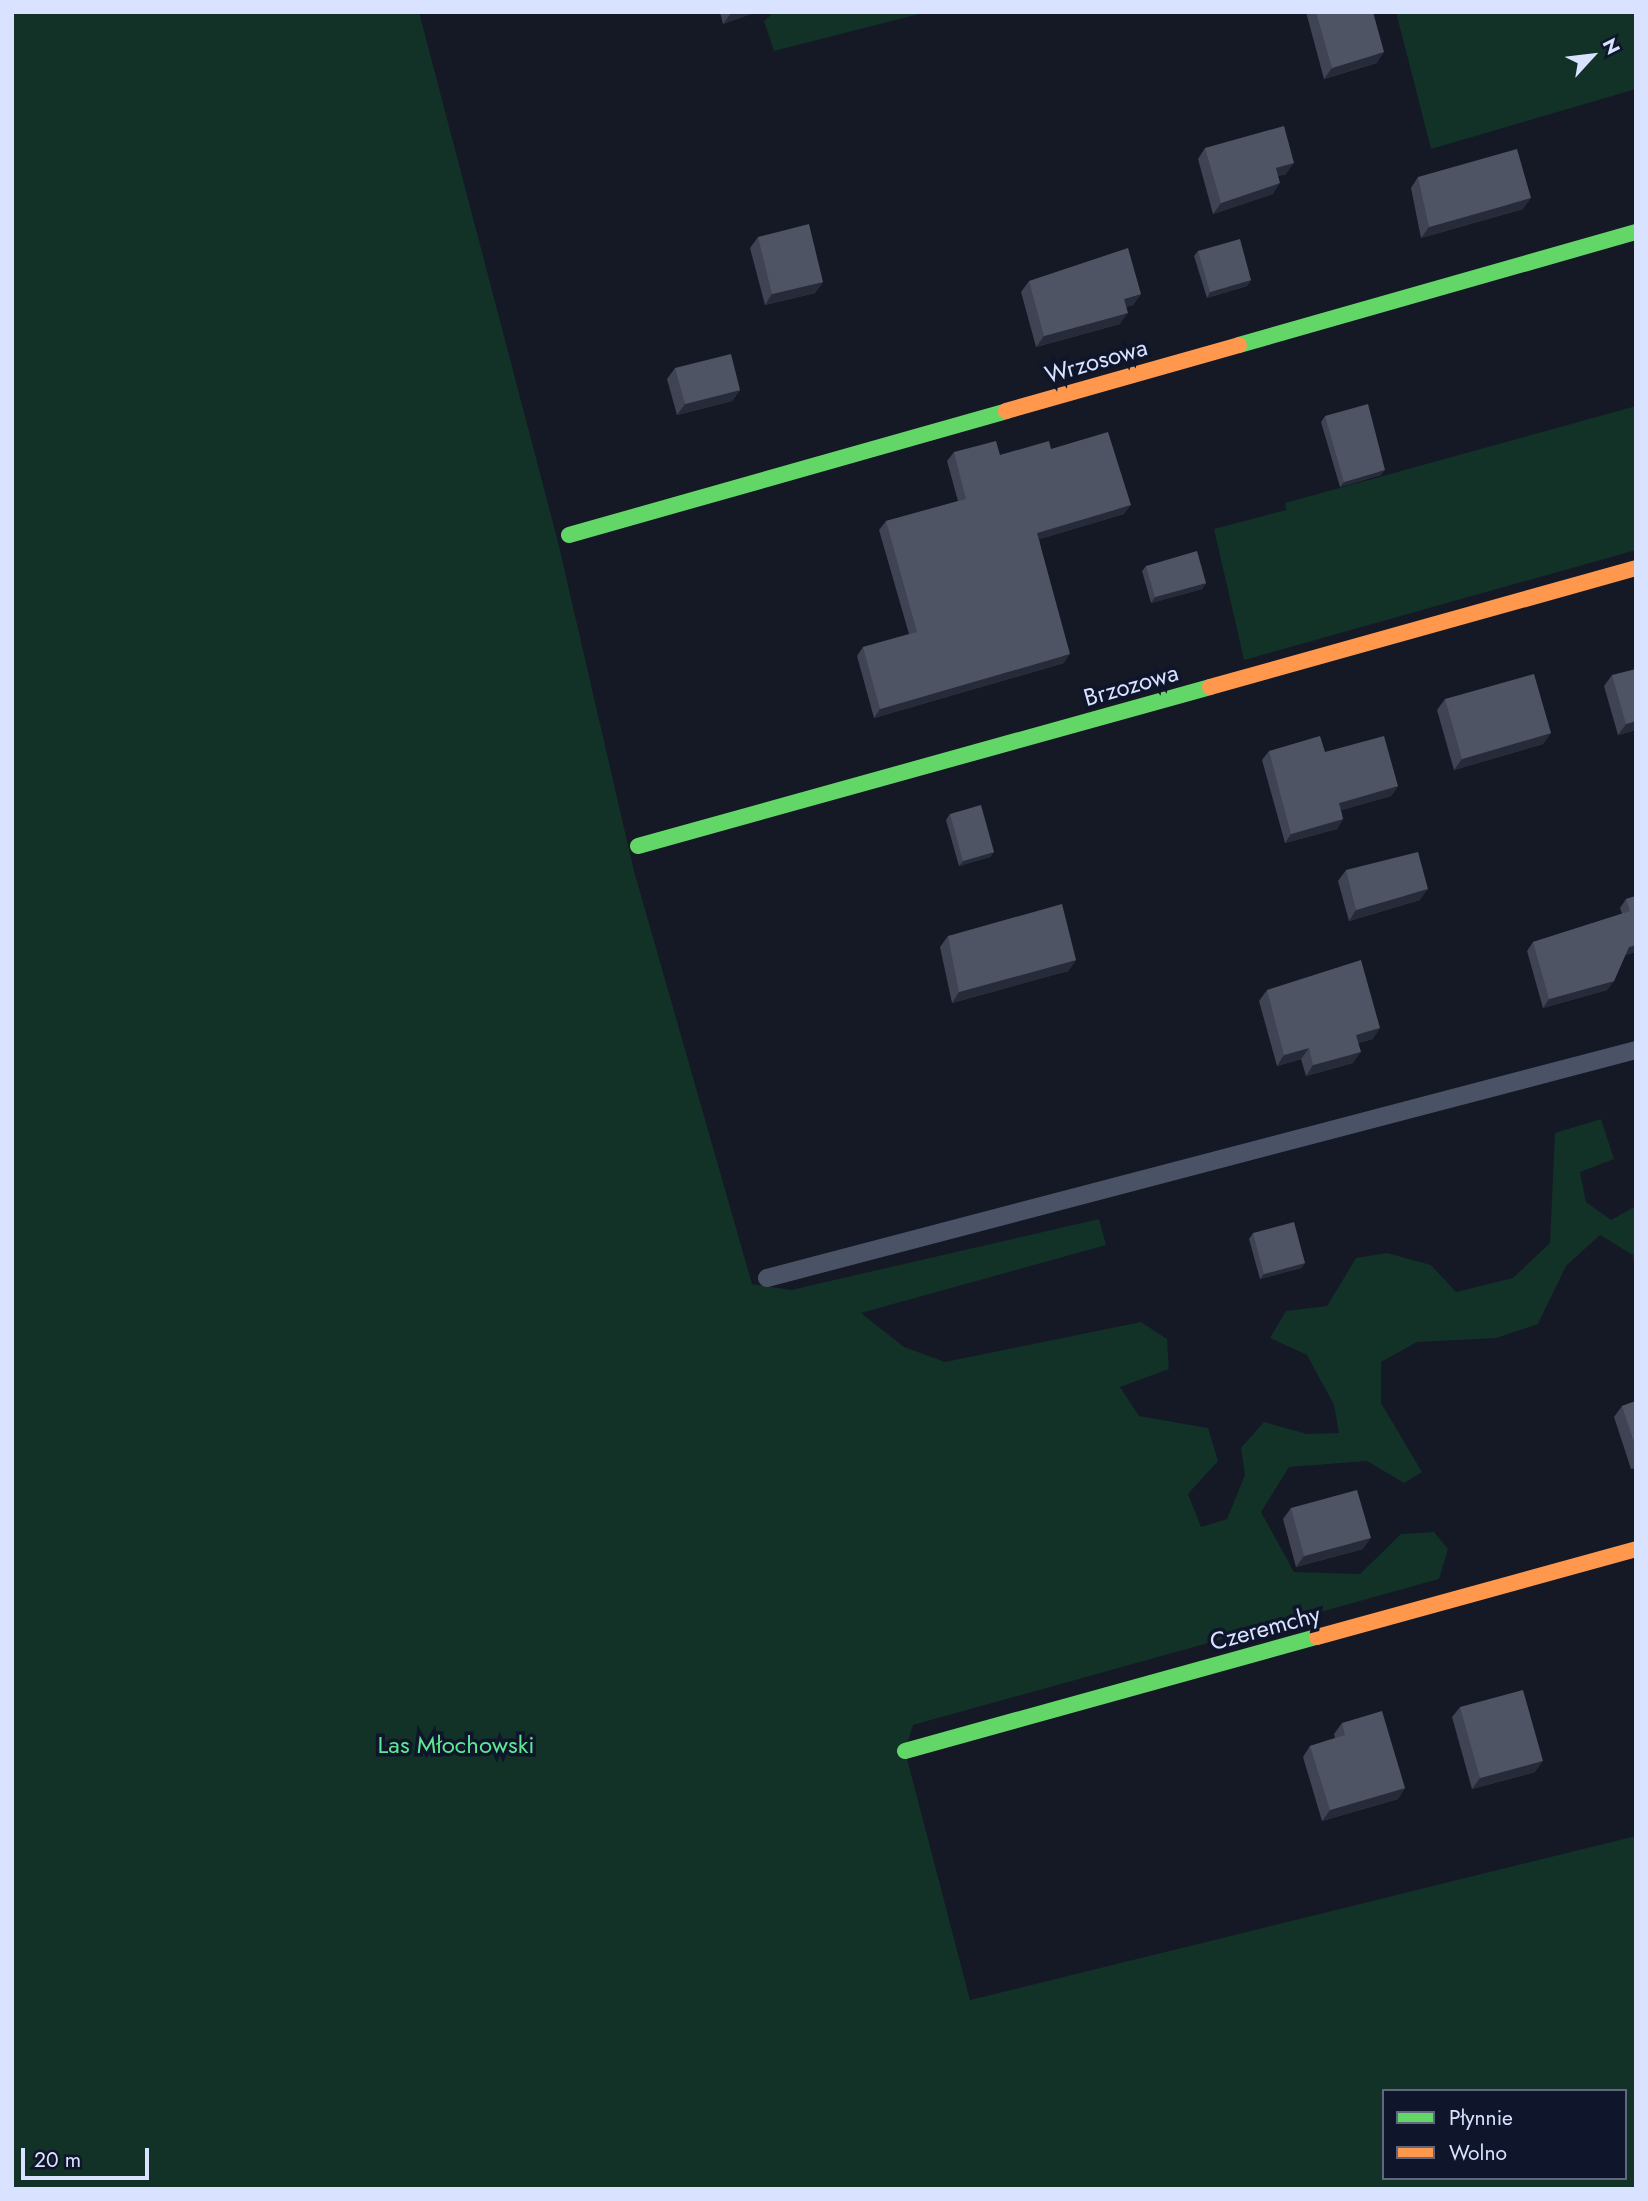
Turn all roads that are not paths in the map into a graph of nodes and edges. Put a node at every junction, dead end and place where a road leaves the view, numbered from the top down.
1 (1636, 232) edge
2 (569, 535) dead end
3 (1636, 568) edge
4 (638, 846) dead end
5 (1636, 1050) edge
6 (768, 1278) dead end
7 (1636, 1549) edge
8 (905, 1751) dead end

1 - 2 street, Wrzosowa
3 - 4 street, Brzozowa
5 - 6 lane
7 - 8 street, Czeremchy

